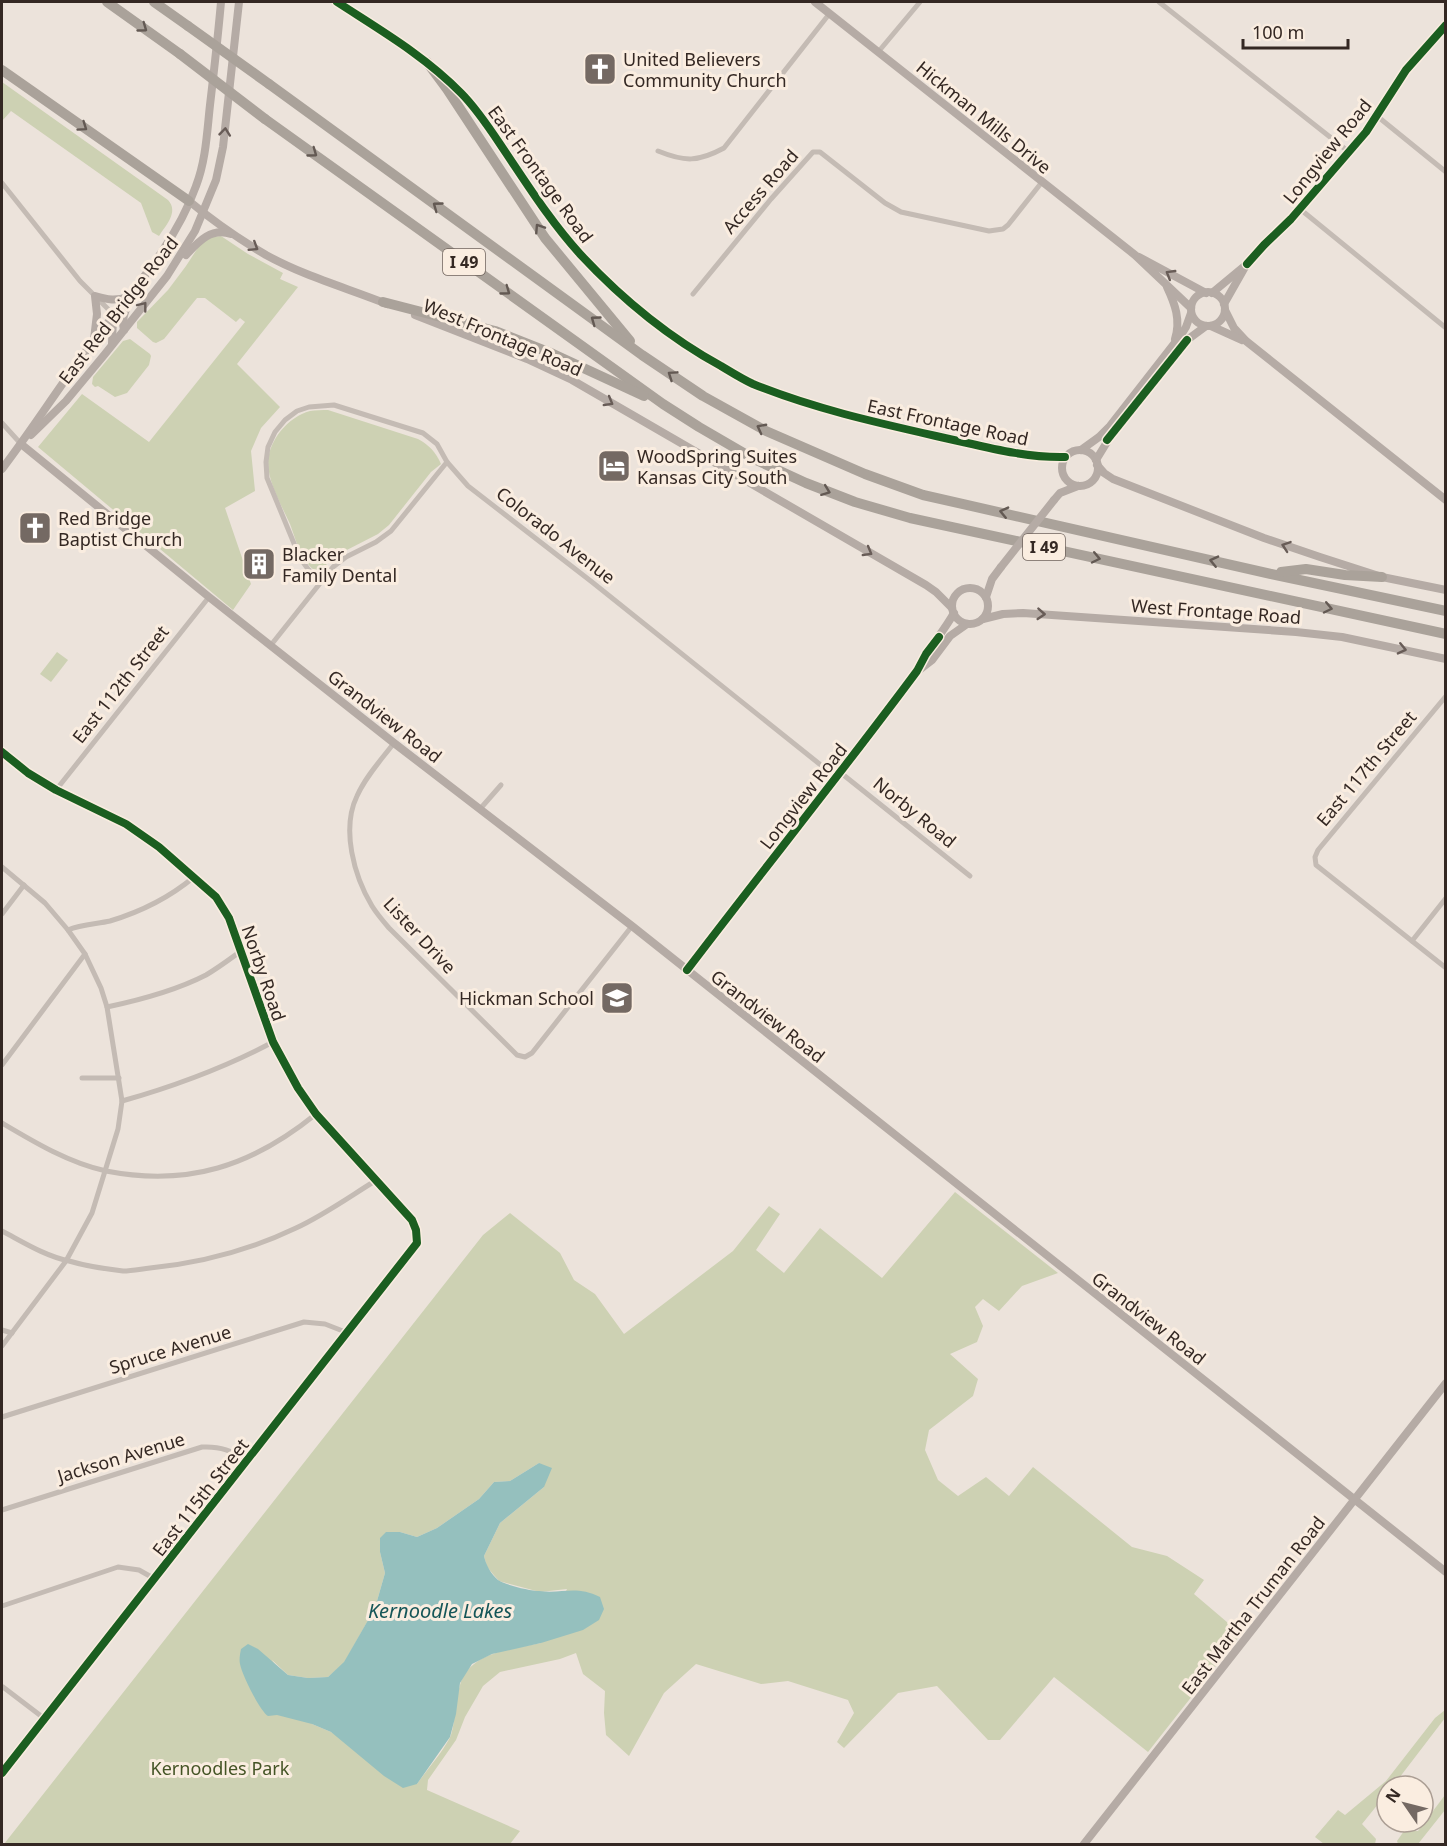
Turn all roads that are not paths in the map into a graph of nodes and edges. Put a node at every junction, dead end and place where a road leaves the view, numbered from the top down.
1 (107, 2) edge
2 (154, 2) edge
3 (221, 2) edge
4 (239, 2) edge
5 (337, 2) edge
6 (815, 2) edge
7 (920, 2) edge
8 (1159, 2) edge
9 (830, 13) junction
10 (1446, 25) edge
11 (879, 51) junction
12 (2, 60) edge
13 (427, 62) junction
14 (2, 70) edge
15 (35, 94) junction
16 (1377, 116) junction
17 (658, 151) dead end
18 (1349, 152) junction
19 (1446, 172) edge
20 (1042, 182) junction
21 (2, 183) edge
22 (189, 201) junction
23 (1300, 209) junction
24 (203, 213) junction
25 (234, 235) junction
26 (1135, 255) junction
27 (1247, 264) junction
28 (166, 276) junction
29 (1164, 283) junction
30 (135, 288) junction
31 (1209, 293) junction
32 (693, 294) dead end
33 (95, 296) junction
34 (128, 297) junction
35 (382, 302) junction
36 (1224, 307) junction
37 (1191, 310) junction
38 (113, 317) junction
39 (1208, 326) junction
40 (1446, 328) edge
41 (124, 330) junction
42 (94, 340) junction
43 (1246, 341) junction
44 (112, 345) junction
45 (1173, 345) junction
46 (642, 355) junction
47 (663, 404) junction
48 (2, 423) edge
49 (21, 444) junction
50 (1081, 450) junction
51 (1065, 458) junction
52 (447, 462) junction
53 (1096, 463) junction
54 (2, 469) edge
55 (1063, 474) junction
56 (1081, 486) junction
57 (1057, 496) junction
58 (1446, 500) edge
59 (1271, 574) junction
60 (1382, 577) junction
61 (992, 579) junction
62 (321, 581) junction
63 (977, 589) junction
64 (1446, 590) edge
65 (209, 597) junction
66 (986, 597) junction
67 (953, 611) junction
68 (1446, 611) edge
69 (983, 619) junction
70 (967, 624) junction
71 (1446, 634) edge
72 (271, 645) junction
73 (1446, 659) edge
74 (917, 671) junction
75 (1446, 696) edge
76 (394, 743) junction
77 (2, 752) edge
78 (839, 775) junction
79 (501, 784) dead end
80 (56, 790) junction
81 (480, 809) junction
82 (2, 867) edge
83 (970, 876) dead end
84 (194, 878) junction
85 (24, 885) junction
86 (1446, 898) edge
87 (2, 914) edge
88 (632, 926) junction
89 (68, 930) junction
90 (1412, 941) junction
91 (242, 951) junction
92 (85, 954) junction
93 (1446, 968) edge
94 (687, 970) junction
95 (106, 1008) junction
96 (273, 1042) junction
97 (2, 1065) edge
98 (82, 1078) dead end
99 (119, 1078) junction
100 (122, 1101) junction
101 (316, 1114) junction
102 (2, 1123) edge
103 (105, 1171) junction
104 (375, 1181) junction
105 (2, 1231) edge
106 (417, 1237) joint
107 (66, 1261) junction
108 (2, 1330) edge
109 (348, 1333) junction
110 (12, 1334) junction
111 (2, 1346) edge
112 (1446, 1383) edge
113 (2, 1417) edge
114 (247, 1461) junction
115 (1355, 1500) junction
116 (2, 1510) edge
117 (1446, 1572) edge
118 (154, 1579) junction
119 (2, 1606) edge
120 (3, 1687) dead end
121 (45, 1719) junction
122 (2, 1773) edge
123 (1084, 1845) edge

1 -> 47 highway, I 49, bridge
46 -> 2 highway, I 49, bridge
3 - 22 main road, East Red Bridge Road
24 -> 4 main road, East Red Bridge Road
5 - 13 main road, East Frontage Road
6 - 9 main road, Hickman Mills Drive
7 - 11 street
8 - 18 street
9 - 11 main road, Hickman Mills Drive
9 - 17 street
10 - 16 main road, Longview Road
11 - 20 main road, Hickman Mills Drive
12 - 15 highway
46 -> 13 highway
13 - 51 main road, East Frontage Road
14 - 15 highway
15 -> 22 highway
16 - 18 main road, Longview Road
16 - 19 street
18 - 23 main road, Longview Road
20 - 26 main road, Hickman Mills Drive
20 - 32 street, Access Road
21 - 33 street
22 - 24 main road, West Frontage Road
22 - 30 main road, East Red Bridge Road
23 - 27 main road, Longview Road
23 - 40 street
24 - 25 main road, West Frontage Road
24 - 28 main road, East Red Bridge Road
25 - 28 main road
25 -> 35 main road, West Frontage Road
26 - 29 main road, Hickman Mills Drive
31 -> 26 main road, Hickman Mills Drive
27 - 31 main road, Longview Road
27 - 36 main road, Longview Road
41 -> 28 main road, East Red Bridge Road
29 - 37 main road, Hickman Mills Drive
29 - 45 main road
30 - 34 main road, East Red Bridge Road
30 - 41 main road
31 - 36 main road
31 - 37 main road
33 - 34 main road
33 - 38 street
33 - 42 main road
34 - 38 main road, East Red Bridge Road
35 - 47 highway
35 -> 67 main road, West Frontage Road
36 - 39 main road
36 - 43 main road
37 - 39 main road
37 - 45 main road
38 - 42 main road, East Red Bridge Road
38 - 44 main road
39 - 43 main road
39 - 53 main road
41 - 44 main road, East Red Bridge Road
42 - 49 main road, East Red Bridge Road
43 - 58 main road
44 - 49 main road, East Red Bridge Road
45 - 50 main road
59 -> 46 highway, I 49
47 -> 71 highway, I 49
48 - 49 street, Grandview Road
49 - 54 main road, East Red Bridge Road
49 - 65 main road, Grandview Road
50 - 51 main road
50 - 53 main road
51 - 55 main road
52 - 62 street
52 - 62 street, Colorado Avenue
52 - 78 street, Colorado Avenue
53 - 56 main road
60 -> 53 main road
55 - 56 main road
55 - 57 main road
56 - 57 main road
57 - 61 main road, bridge
59 - 60 highway
59 - 68 highway, I 49
60 - 64 main road
61 - 63 main road
61 - 66 main road
62 - 72 street
63 - 66 main road
63 - 67 main road
65 - 72 main road, Grandview Road
65 - 80 street, East 112th Street
66 - 69 main road
67 - 70 main road
67 - 74 main road, Longview Road
69 - 70 main road
69 -> 73 main road, West Frontage Road
70 - 74 main road, Longview Road
72 - 76 main road, Grandview Road
74 - 78 main road, Longview Road
75 - 90 street, East 117th Street
76 - 81 main road, Grandview Road
76 - 88 street, Lister Drive
77 - 80 street, Norby Road
78 - 83 street, Norby Road
78 - 94 main road, Longview Road
79 - 81 street
80 - 84 street, Norby Road
81 - 88 main road, Grandview Road
82 - 85 street
84 - 89 street
84 - 91 street, Norby Road
85 - 87 street
85 - 89 street
86 - 90 street
88 - 94 main road, Grandview Road
89 - 92 street
90 - 93 street
91 - 95 street
91 - 96 street, Norby Road
92 - 95 street
92 - 97 street
94 - 115 main road, Grandview Road
95 - 99 street
96 - 100 street
96 - 101 street, Norby Road
98 - 99 street
99 - 100 street
100 - 103 street
101 - 103 street
101 - 104 street, Norby Road
102 - 103 street
103 - 107 street
104 - 106 street, Norby Road
104 - 107 street
105 - 107 street
106 - 109 street, East 115th Street
107 - 110 street
108 - 110 street
109 - 113 street, Spruce Avenue
109 - 114 street, East 115th Street
110 - 111 street
112 - 115 main road, East Martha Truman Road
114 - 116 street, Jackson Avenue
114 - 118 street, East 115th Street
115 - 117 main road, Grandview Road
115 - 123 main road, East Martha Truman Road
118 - 119 street
118 - 121 street, East 115th Street
120 - 121 street
121 - 122 street, East 115th Street

